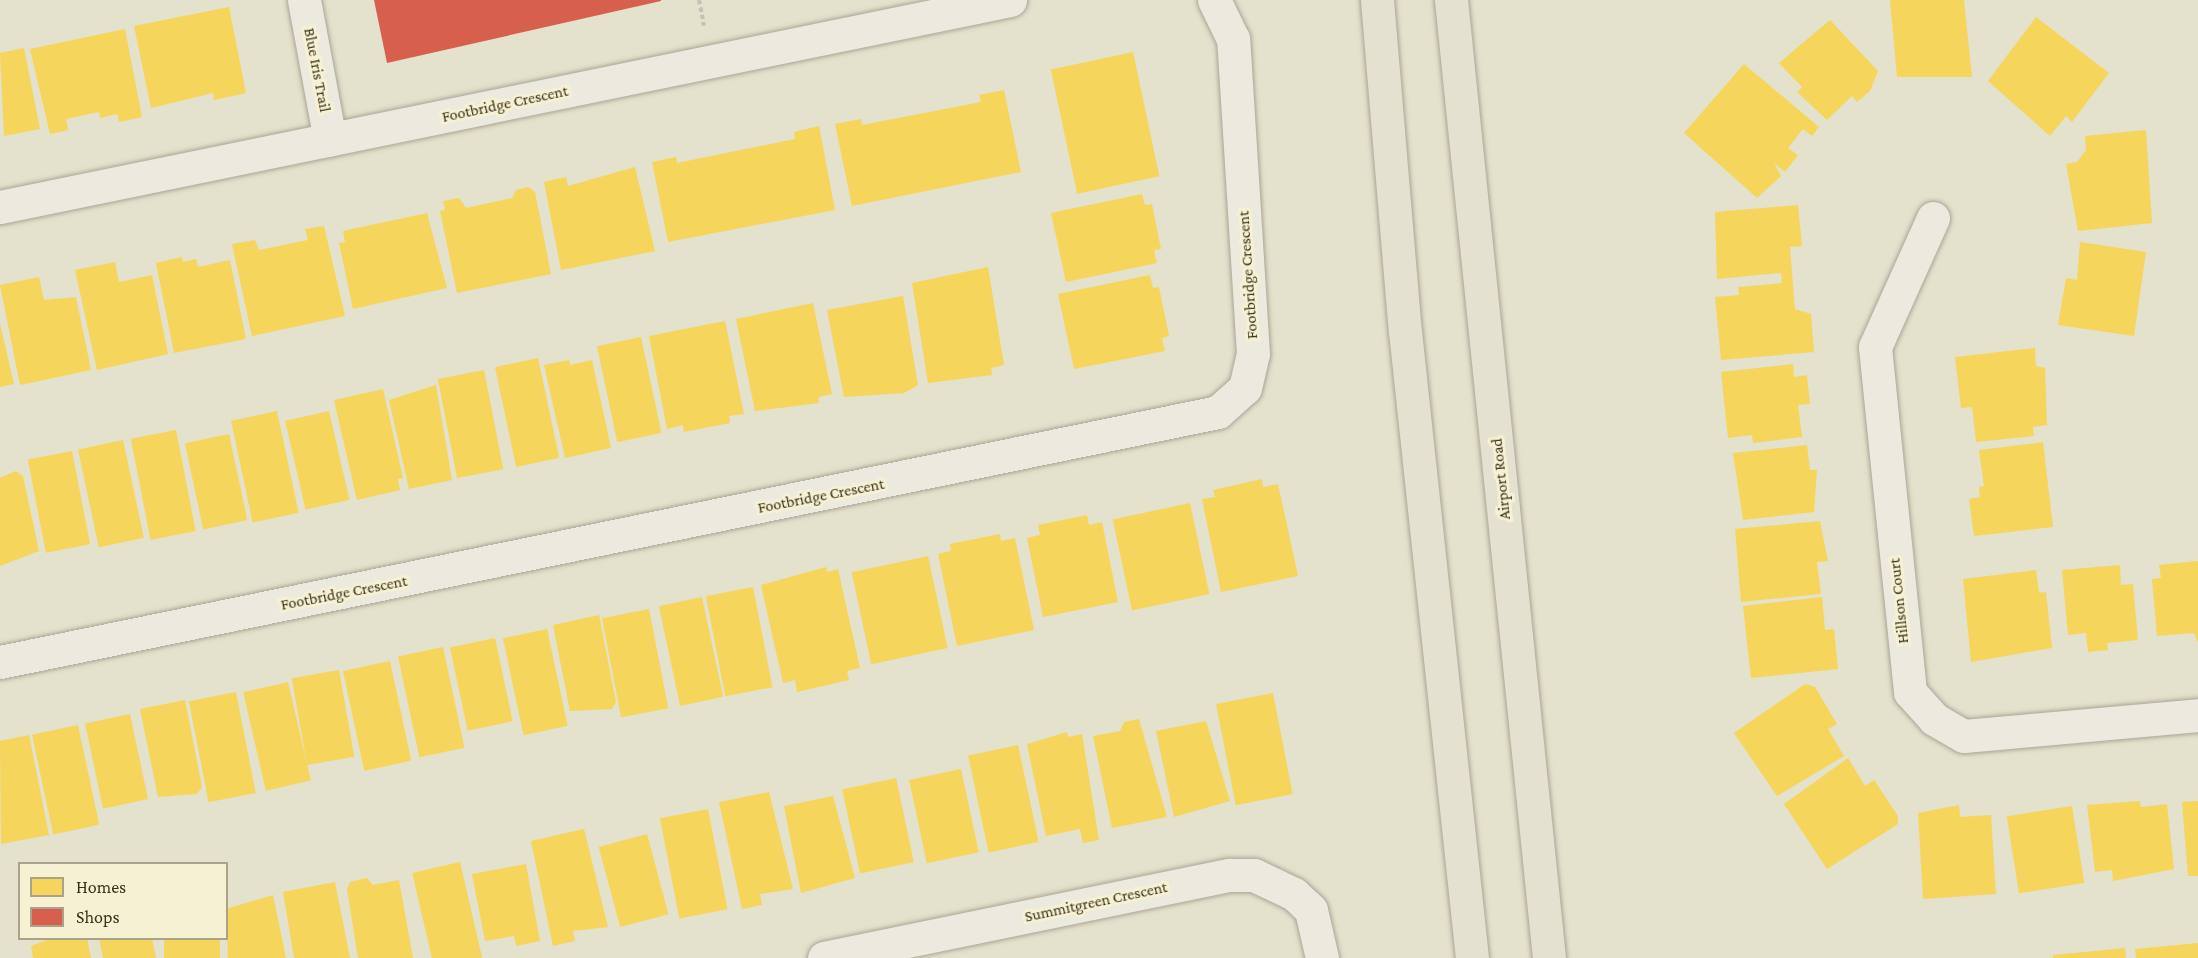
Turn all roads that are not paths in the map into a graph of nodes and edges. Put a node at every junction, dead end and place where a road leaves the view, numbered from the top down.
1 (304, 0) edge
2 (1010, 0) edge
3 (1215, 0) edge
4 (1377, 0) edge
5 (1451, 0) edge
6 (330, 140) junction
7 (0, 207) edge
8 (1933, 218) dead end
9 (0, 662) edge
10 (2198, 715) edge
11 (824, 958) edge
12 (1322, 958) edge
13 (1472, 958) edge
14 (1549, 958) edge

1 - 6 street, Blue Iris Trail
2 - 6 street, Footbridge Crescent
3 - 9 street, Footbridge Crescent
4 - 13 main road
5 - 14 main road, Airport Road
6 - 7 street, Footbridge Crescent
8 - 10 street, Hillson Court
11 - 12 street, Summitgreen Crescent

